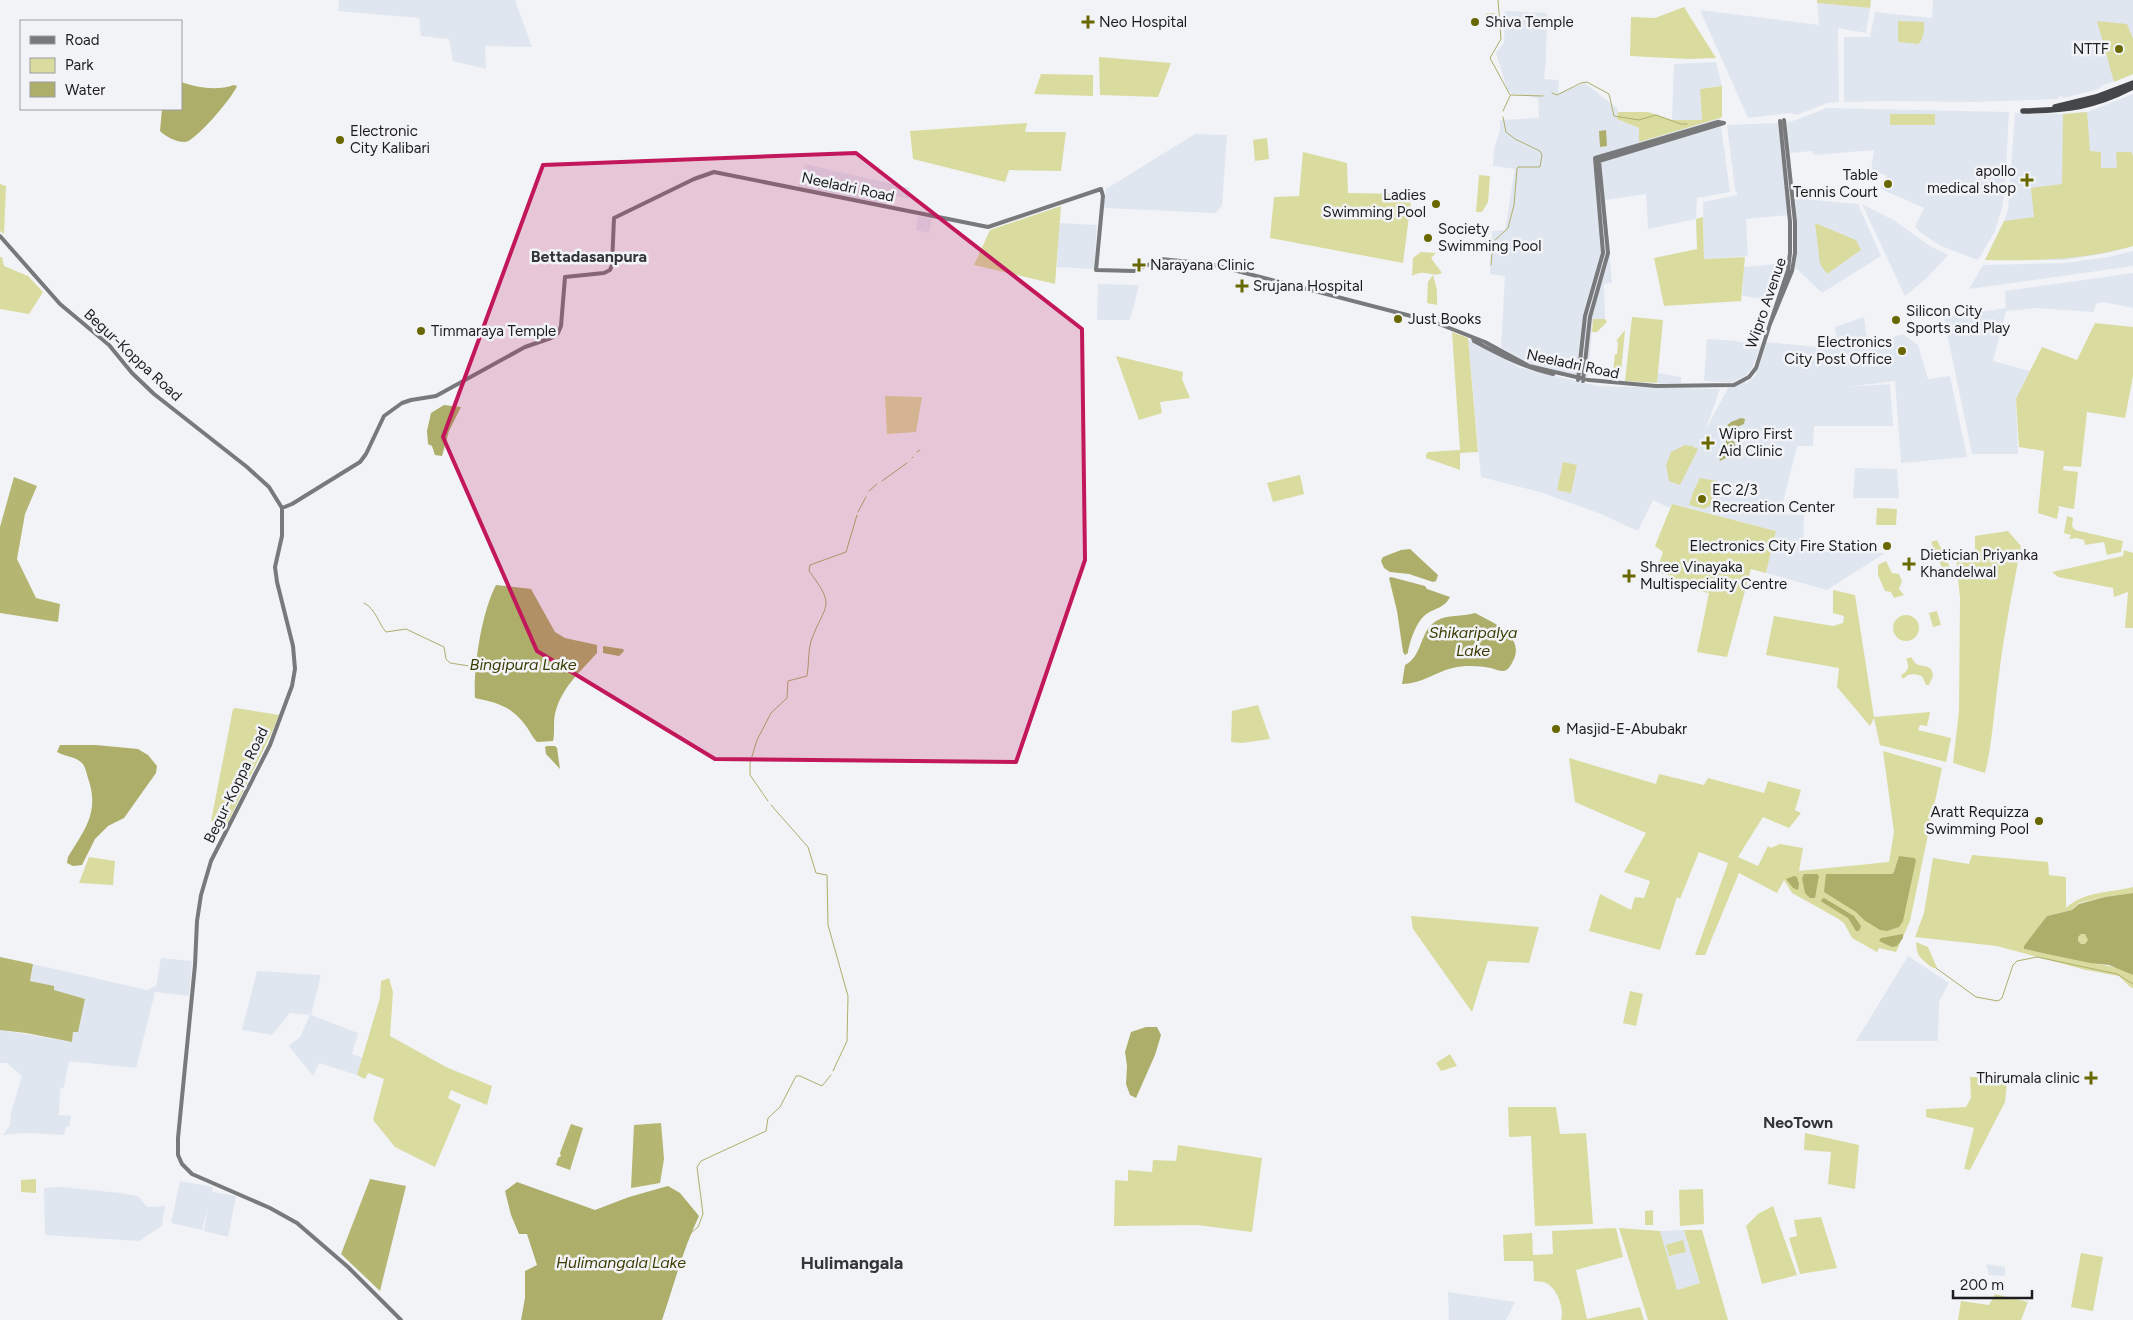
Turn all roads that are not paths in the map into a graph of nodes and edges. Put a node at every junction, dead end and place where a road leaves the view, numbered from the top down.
1 (2132, 85) edge
2 (2023, 109) dead end
3 (0, 236) edge
4 (1770, 324) junction
5 (1580, 379) junction
6 (1734, 385) junction
7 (1729, 386) joint
8 (282, 508) junction
9 (401, 1320) edge

1 - 2 highway
3 - 8 main road, Begur-Koppa Road
4 - 4 main road, Wipro Avenue
4 - 6 main road, Wipro Avenue
5 - 5 main road
5 - 6 main road, Neeladri Road
5 - 7 main road, Neeladri Road
5 - 8 main road, Neeladri Road
6 - 7 main road, Wipro Avenue
8 - 9 main road, Begur-Koppa Road

